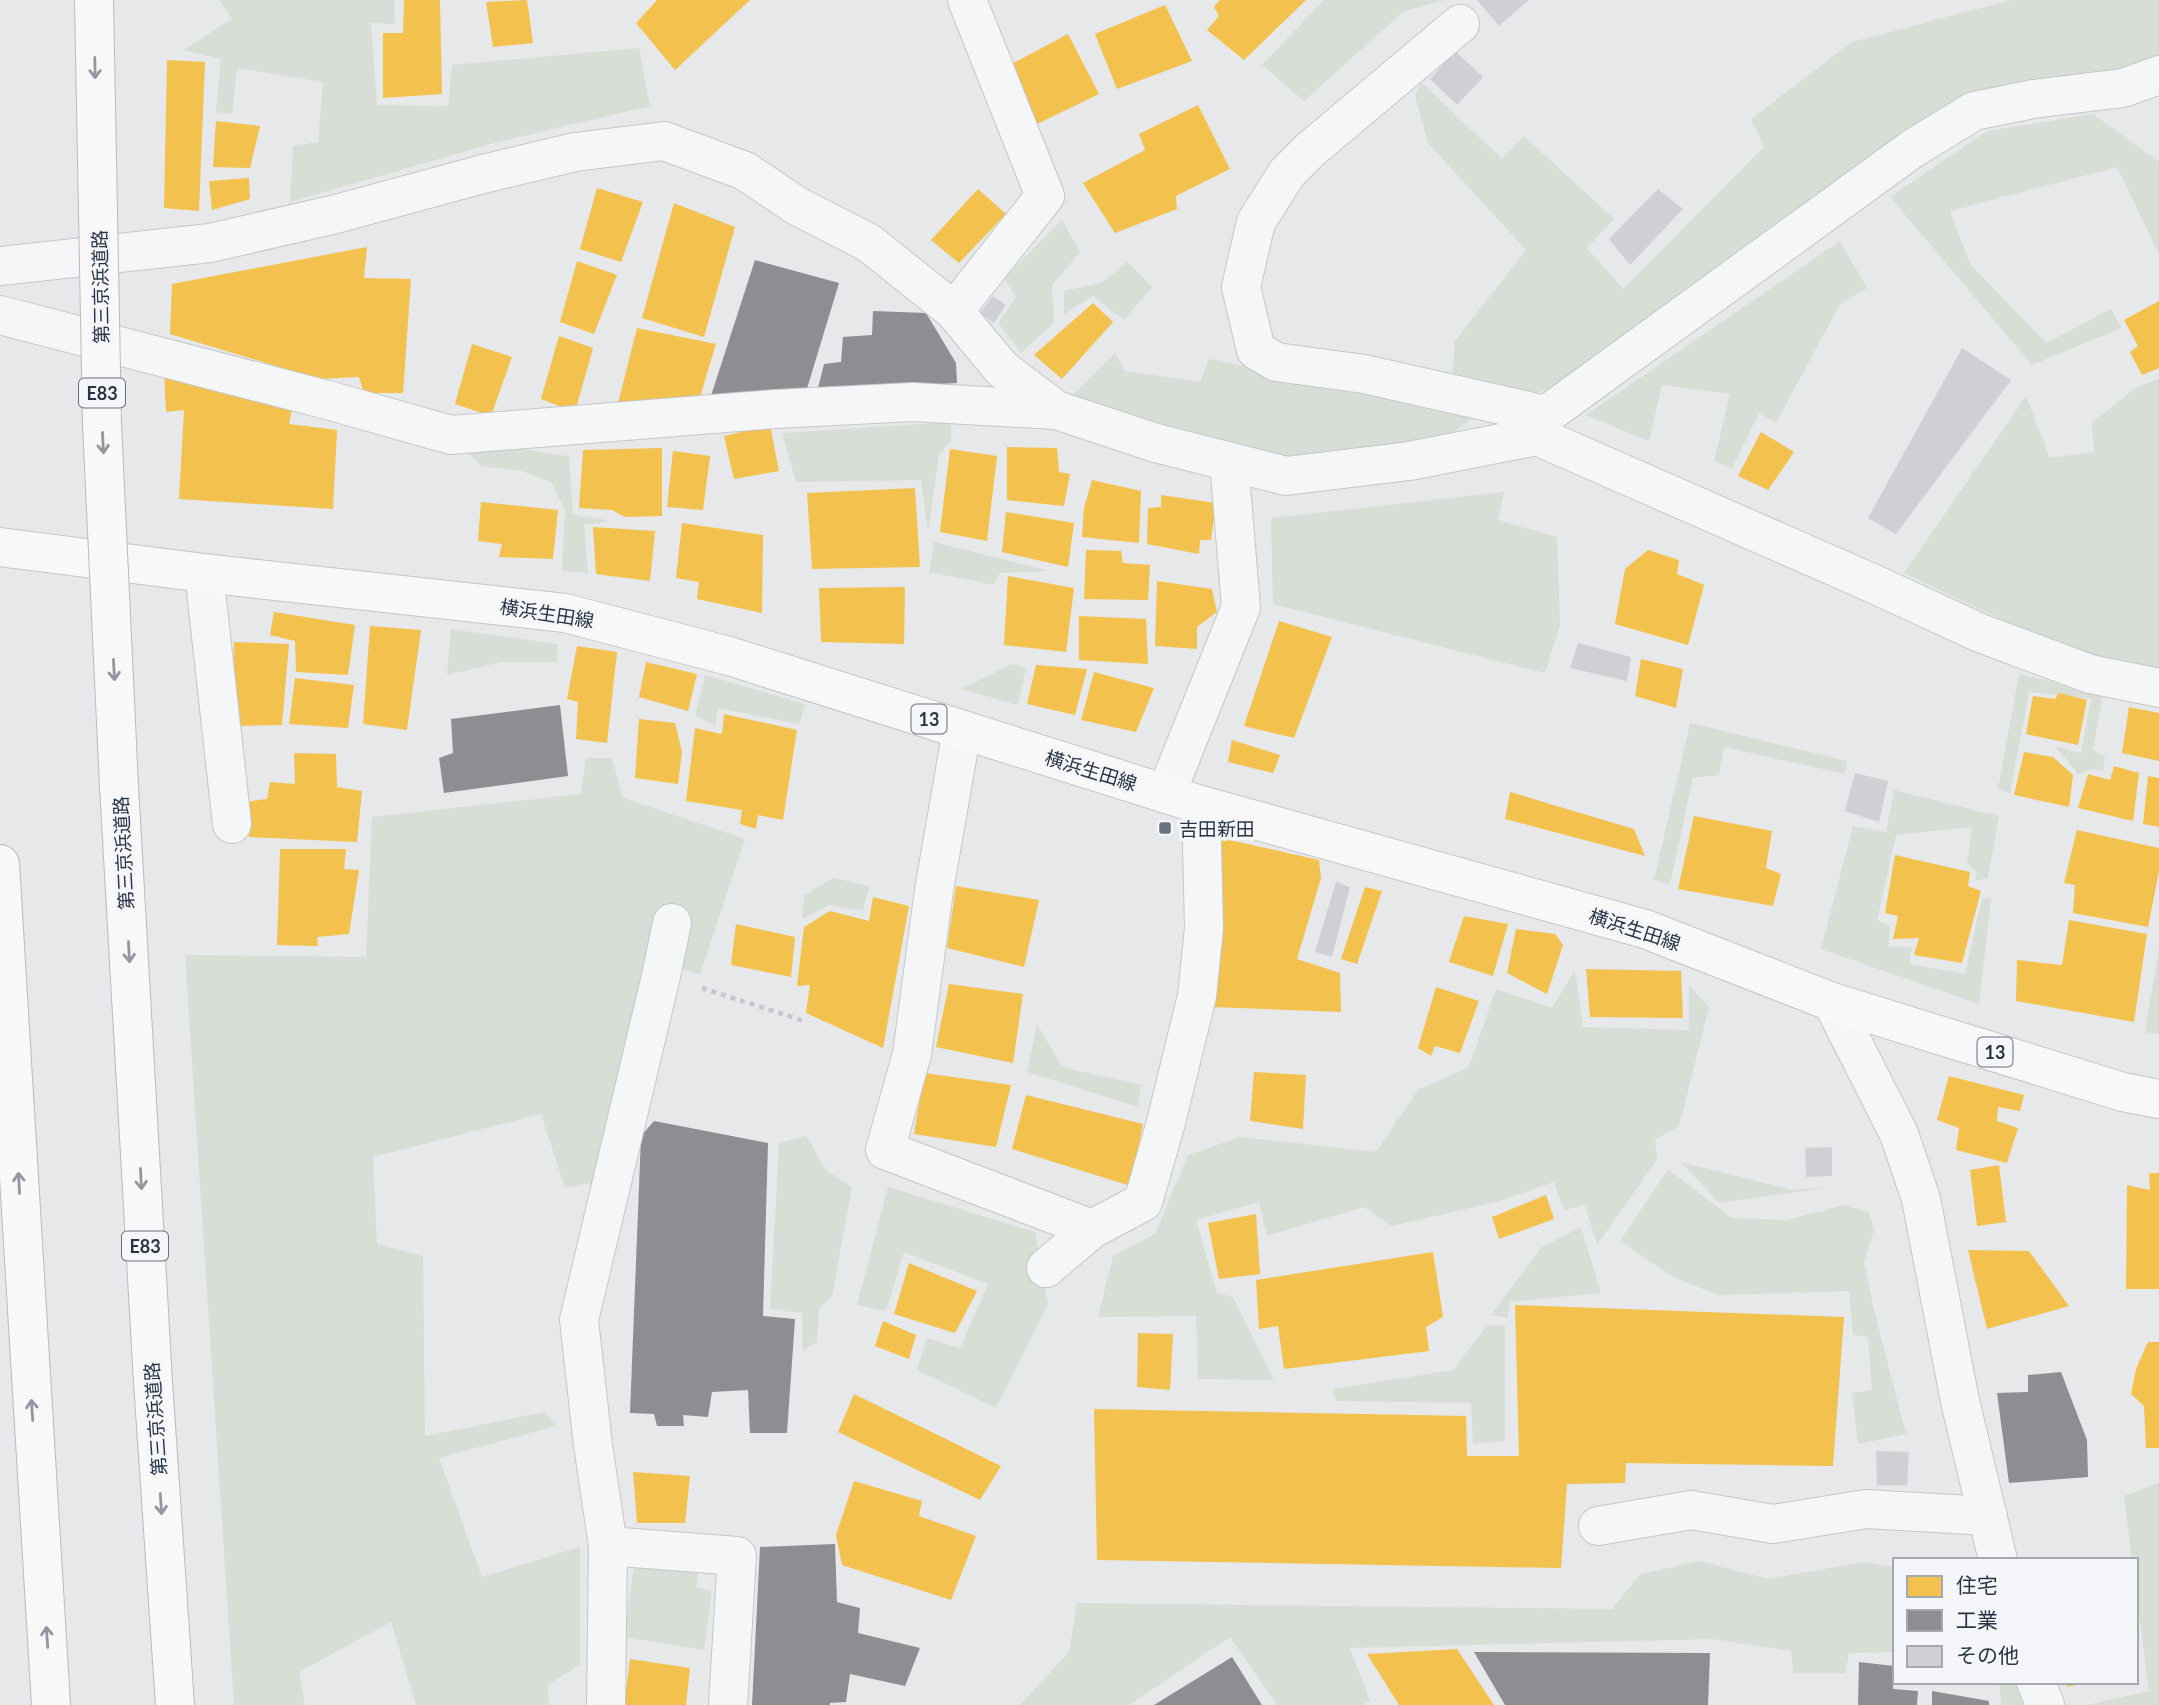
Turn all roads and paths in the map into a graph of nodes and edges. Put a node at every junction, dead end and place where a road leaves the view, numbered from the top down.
1 (93, 0) edge
2 (967, 0) edge
3 (1461, 24) dead end
4 (2159, 75) edge
5 (0, 266) edge
6 (954, 311) junction
7 (0, 315) edge
8 (1056, 410) junction
9 (1541, 425) junction
10 (1229, 461) junction
11 (0, 547) edge
12 (204, 573) junction
13 (2159, 688) edge
14 (962, 730) junction
15 (1184, 800) junction
16 (232, 824) dead end
17 (0, 864) edge
18 (672, 923) dead end
19 (671, 979) junction
20 (1832, 1002) junction
21 (804, 1021) dead end
22 (2159, 1099) edge
23 (1092, 1229) junction
24 (1046, 1268) dead end
25 (1988, 1516) junction
26 (1598, 1526) dead end
27 (608, 1546) junction
28 (1998, 1558) edge
29 (2037, 1684) edge
30 (51, 1705) edge
31 (174, 1705) edge
32 (606, 1705) edge
33 (728, 1705) edge
34 (2045, 1705) edge

1 -> 31 main road, 第三京浜道路 / E83, bridge
2 - 6 street
3 - 9 street
4 - 9 street
5 - 6 street
6 - 8 street
7 - 8 street
8 - 10 street
9 - 10 street
9 - 13 street
10 - 15 street
11 - 12 main road, 横浜生田線 / 13
12 - 14 main road, 横浜生田線 / 13
12 - 16 street
14 - 15 main road, 横浜生田線 / 13
14 - 23 street
15 - 20 main road, 横浜生田線 / 13
15 - 23 street
30 -> 17 main road
18 - 19 street
19 - 21 path
19 - 27 street
20 - 22 main road, 横浜生田線 / 13
20 - 25 street
23 - 24 street
25 - 26 street
25 - 28 street
27 - 32 street
27 - 33 street
29 - 34 street

